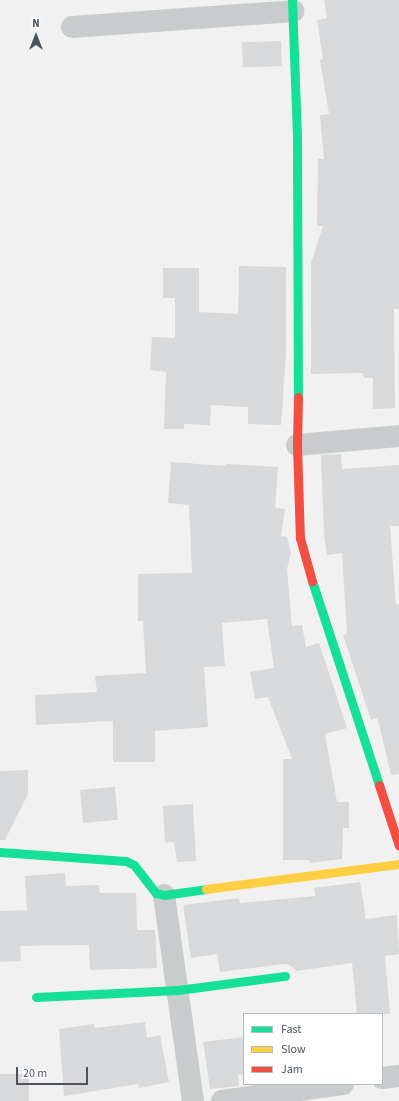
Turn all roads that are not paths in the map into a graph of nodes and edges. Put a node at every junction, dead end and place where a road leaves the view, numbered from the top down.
1 (293, 6) edge
2 (72, 27) dead end
3 (399, 436) edge
4 (297, 445) junction
5 (399, 846) edge
6 (0, 852) edge
7 (399, 864) edge
8 (164, 895) junction
9 (285, 976) dead end
10 (178, 990) junction
11 (36, 997) dead end
12 (399, 1076) edge
13 (383, 1078) edge
14 (337, 1085) edge
15 (249, 1099) edge
16 (193, 1101) edge
17 (222, 1101) edge

1 - 2 street
1 - 4 street
3 - 4 street
4 - 5 street
6 - 8 street
7 - 8 street
8 - 10 street
9 - 10 street
10 - 11 street
10 - 16 street
12 - 13 street
14 - 15 street
15 - 17 street

